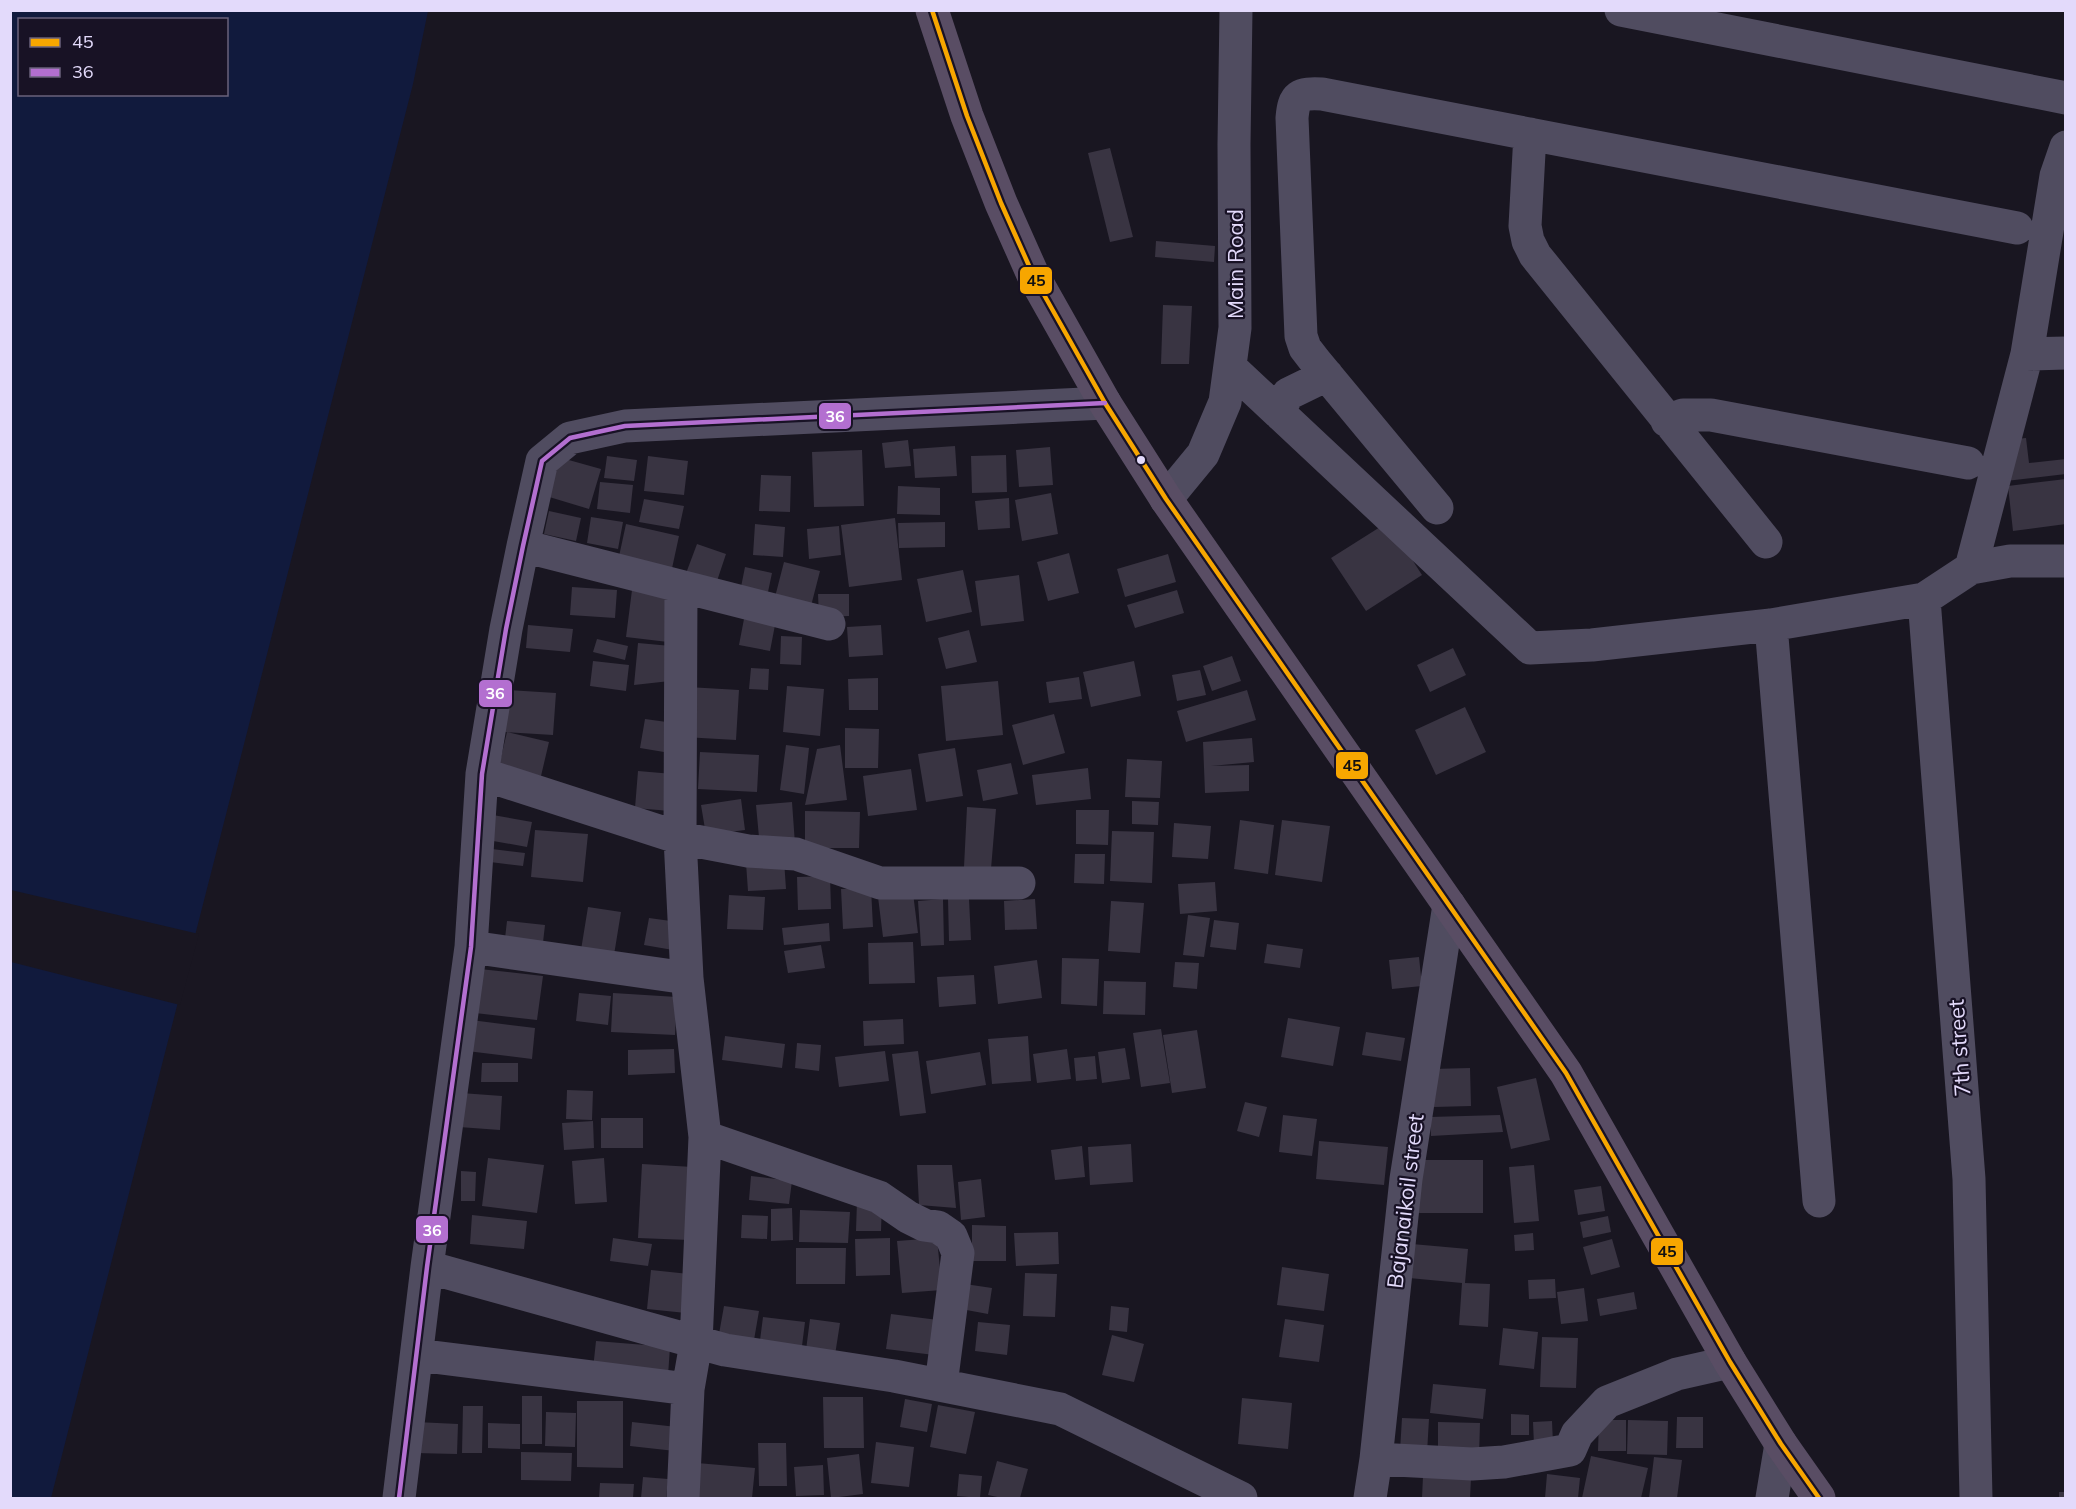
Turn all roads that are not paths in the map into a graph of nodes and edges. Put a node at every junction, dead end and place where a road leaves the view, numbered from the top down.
1 (932, 10) edge
2 (1236, 10) edge
3 (1621, 10) edge
4 (2066, 98) edge
5 (1530, 134) junction
6 (2062, 166) edge
7 (2017, 228) dead end
8 (2066, 353) edge
9 (2027, 354) junction
10 (1230, 367) junction
11 (1327, 375) junction
12 (1106, 404) junction
13 (1278, 412) junction
14 (1667, 421) junction
15 (1968, 463) dead end
16 (1166, 499) junction
17 (1437, 508) dead end
18 (1766, 542) dead end
19 (523, 546) junction
20 (2066, 561) edge
21 (1971, 568) junction
22 (681, 587) junction
23 (1924, 599) junction
24 (829, 624) dead end
25 (1771, 625) junction
26 (482, 774) junction
27 (680, 838) junction
28 (1019, 884) dead end
29 (1449, 905) junction
30 (471, 947) junction
31 (687, 978) junction
32 (705, 1137) junction
33 (1819, 1201) dead end
34 (428, 1267) junction
35 (696, 1343) junction
36 (417, 1355) junction
37 (1730, 1362) junction
38 (941, 1385) junction
39 (688, 1389) junction
40 (1781, 1444) junction
41 (1376, 1459) junction
42 (399, 1498) edge
43 (683, 1498) edge
44 (1241, 1498) edge
45 (1370, 1498) edge
46 (1772, 1498) edge
47 (1819, 1498) edge
48 (1976, 1498) edge

1 - 12 main road
2 - 10 street, Main Road
3 - 4 street
5 - 7 street
5 - 11 street
5 - 14 street
6 - 9 street
8 - 9 street
9 - 21 street
10 - 13 street
10 - 16 street, Main Road
11 - 13 street
11 - 17 street
12 - 16 main road
12 - 19 street
13 - 25 street
14 - 15 street
14 - 18 street
16 - 29 main road
19 - 22 street
19 - 26 street
20 - 21 street
21 - 23 street
22 - 24 street
22 - 27 street
23 - 25 street
23 - 48 street, 7th street
25 - 33 street
26 - 27 street
26 - 30 street
27 - 28 street
27 - 31 street
29 - 37 main road
29 - 41 street, Bajanaikoil street
30 - 31 street
30 - 34 street
31 - 32 street
32 - 35 street
32 - 38 street
34 - 35 street
34 - 36 street
35 - 38 street
35 - 39 street
36 - 39 street
36 - 42 street
37 - 40 main road
37 - 41 street
38 - 44 street
39 - 43 street
40 - 46 street
40 - 47 main road
41 - 45 street, Bajanaikoil street

